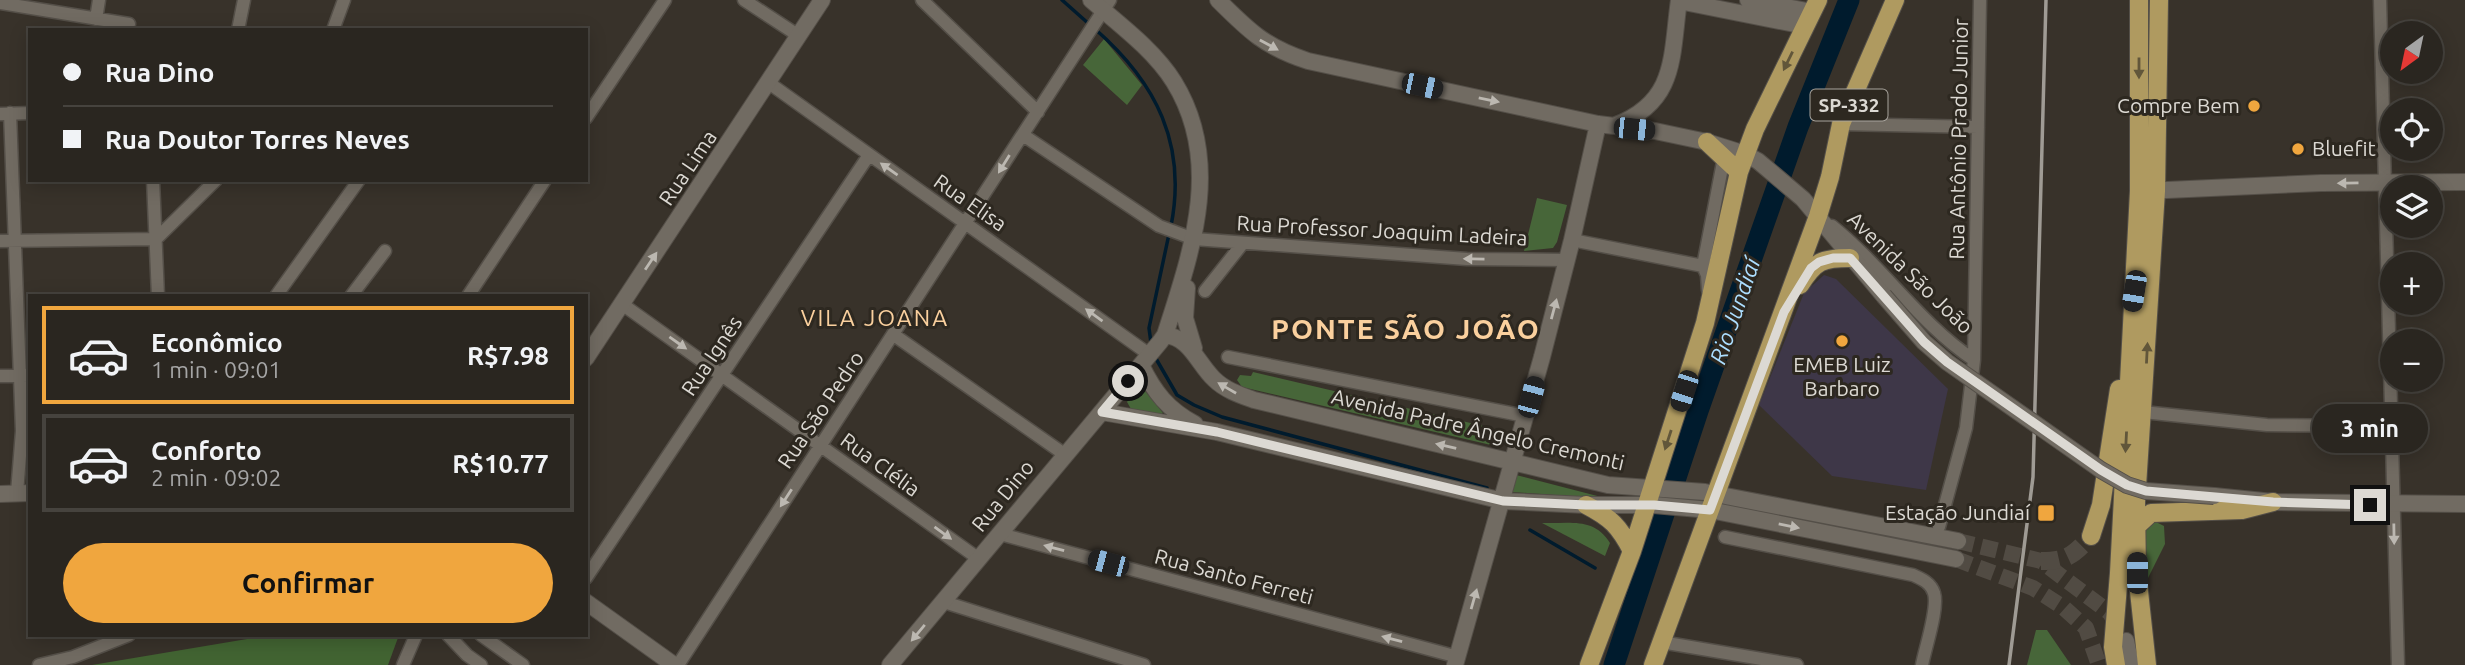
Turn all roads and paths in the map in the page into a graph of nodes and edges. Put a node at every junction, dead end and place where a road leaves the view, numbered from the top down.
1 (99, 0) edge
2 (244, 0) edge
3 (344, 0) edge
4 (665, 0) edge
5 (744, 0) edge
6 (822, 0) edge
7 (922, 0) edge
8 (1218, 0) edge
9 (1748, 0) edge
10 (1895, 0) edge
11 (1980, 0) edge
12 (2139, 0) edge
13 (2380, 0) edge
14 (1679, 1) edge
15 (2160, 1) edge
16 (0, 3) edge
17 (1100, 8) edge
18 (1812, 12) edge
19 (96, 19) junction
20 (130, 24) dead end
21 (238, 28) edge
22 (333, 28) edge
23 (799, 36) junction
24 (769, 83) junction
25 (1038, 112) junction
26 (5, 113) edge
27 (28, 113) edge
28 (588, 115) edge
29 (1841, 124) junction
30 (1606, 125) junction
31 (1978, 127) junction
32 (1023, 135) junction
33 (1707, 142) junction
34 (869, 155) junction
35 (1724, 157) junction
36 (1752, 158) junction
37 (1739, 172) junction
38 (2385, 175) edge
39 (153, 182) edge
40 (214, 182) edge
41 (358, 182) edge
42 (544, 182) edge
43 (2443, 182) edge
44 (2465, 182) edge
45 (2380, 183) edge
46 (2148, 191) junction
47 (1818, 216) junction
48 (967, 224) junction
49 (1188, 237) junction
50 (2387, 238) edge
51 (156, 239) junction
52 (16, 240) junction
53 (1572, 240) junction
54 (0, 241) edge
55 (1242, 243) junction
56 (385, 251) dead end
57 (1850, 258) junction
58 (1567, 260) junction
59 (1188, 264) junction
60 (1703, 266) junction
61 (1205, 291) dead end
62 (2134, 291) junction
63 (158, 294) edge
64 (277, 294) edge
65 (353, 294) edge
66 (469, 294) edge
67 (622, 304) junction
68 (1784, 312) junction
69 (1705, 323) junction
70 (894, 335) junction
71 (1154, 350) junction
72 (588, 355) edge
73 (1227, 357) dead end
74 (1974, 360) junction
75 (1205, 369) junction
76 (24, 375) edge
77 (722, 375) junction
78 (0, 376) edge
79 (1102, 412) junction
80 (2143, 412) junction
81 (1525, 416) junction
82 (2392, 426) junction
83 (1217, 432) junction
84 (820, 445) junction
85 (1064, 454) junction
86 (1513, 461) junction
87 (24, 493) edge
88 (0, 494) edge
89 (1654, 497) junction
90 (1503, 501) junction
91 (1707, 501) junction
92 (2273, 502) junction
93 (1586, 505) junction
94 (2393, 505) junction
95 (2465, 505) edge
96 (2137, 526) junction
97 (1939, 527) dead end
98 (1000, 534) junction
99 (2091, 536) tunnel mouth
100 (1725, 537) dead end
101 (1958, 541) tunnel mouth
102 (1632, 551) junction
103 (979, 559) junction
104 (1956, 559) tunnel mouth
105 (588, 575) edge
106 (944, 602) junction
107 (588, 603) edge
108 (415, 637) edge
109 (450, 637) edge
110 (484, 637) edge
111 (114, 638) edge
112 (2126, 641) tunnel mouth
113 (1661, 642) junction
114 (1719, 659) edge
115 (1457, 661) edge
116 (39, 665) edge
117 (402, 665) edge
118 (481, 665) edge
119 (523, 665) edge
120 (676, 665) edge
121 (890, 665) edge
122 (1144, 665) edge
123 (1589, 665) edge
124 (1653, 665) edge
125 (1797, 665) edge
126 (1922, 665) edge
127 (2116, 665) edge
128 (2131, 665) edge
129 (2147, 665) edge
130 (2398, 665) edge

1 - 19 street
2 - 21 street
3 - 22 street
4 - 28 street
5 - 23 street
6 - 23 main road, Rua Lima
7 - 25 street
8 -> 30 main road, Avenida São João
9 - 18 main road
10 - 29 main road, SP-332
11 - 31 street, Rua Antônio Prado Junior
12 -> 46 main road
13 - 38 street
14 - 18 main road
14 - 30 main road
15 - 46 main road
16 - 19 street
17 - 25 street, Rua São Pedro
17 - 49 main road
18 -> 36 main road
19 - 20 street
23 - 24 main road, Rua Lima
24 - 34 street, Rua Elisa
67 -> 24 main road, Rua Lima
25 - 32 street, Rua São Pedro
26 - 27 street
26 - 52 street
29 - 31 street
29 - 47 main road, SP-332
30 - 33 main road, Avenida São João
30 - 53 main road
31 - 74 street, Rua Antônio Prado Junior
32 -> 48 street, Rua São Pedro
32 - 49 street, Rua Professor Joaquim Ladeira
33 - 35 main road
33 - 36 main road, Avenida São João
48 -> 34 street, Rua Elisa
34 - 77 street, Rua Ignês
35 - 37 main road
35 - 60 street
36 - 37 main road
36 - 47 main road, Avenida São João
37 - 69 main road
39 - 51 street
40 - 51 street
41 - 64 street
42 - 66 street
43 - 44 main road
45 -> 46 main road
46 - 62 main road
80 -> 46 main road
47 - 57 main road, Avenida São João
47 - 68 main road, SP-332
47 - 74 street, Avenida São João
48 - 70 street, Rua São Pedro
71 -> 48 street, Rua Elisa
49 - 55 street, Rua Professor Joaquim Ladeira
49 - 59 main road
50 - 82 street
51 - 52 street
51 - 63 street
52 - 54 street
52 - 76 street
53 - 58 main road
53 - 60 street
58 -> 55 street, Rua Professor Joaquim Ladeira
55 - 61 street
56 - 65 street
57 - 68 main road
57 - 92 main road, Avenida São João, bridge
81 -> 58 main road
59 - 71 main road
59 - 75 main road, Avenida Padre Ângelo Cremonti
60 - 69 street
62 - 99 main road
62 -> 127 main road
67 - 72 main road, Rua Lima
67 -> 77 street, Rua Clélia
68 - 91 main road, SP-332
69 -> 89 main road
70 - 84 street, Rua São Pedro
70 - 85 street
71 - 75 main road, Avenida Padre Ângelo Cremonti
71 - 79 main road, Rua Dino
71 - 83 main road, Avenida Padre Ângelo Cremonti
73 - 81 street
74 - 97 street, Rua Antônio Prado Junior
86 -> 75 main road, Avenida Padre Ângelo Cremonti
76 - 78 street
76 - 87 street
77 - 84 street, Rua Clélia
77 - 105 street, Rua Ignês
79 - 83 main road, Avenida Padre Ângelo Cremonti
79 - 85 main road, Rua Dino
80 - 82 street
80 - 96 main road
81 - 86 main road
82 - 94 street
83 - 90 main road, Avenida Padre Ângelo Cremonti
84 -> 103 street, Rua Clélia
84 -> 120 street, Rua São Pedro
85 - 98 main road, Rua Dino
86 - 89 main road, Avenida Padre Ângelo Cremonti
86 - 90 main road
87 - 88 main road
89 - 91 main road, Avenida Padre Ângelo Cremonti
89 - 93 main road, Avenida Padre Ângelo Cremonti
89 - 102 main road
90 - 93 main road, Avenida Padre Ângelo Cremonti
115 -> 90 main road
91 - 101 main road, Avenida Padre Ângelo Cremonti
91 -> 104 main road, Avenida Padre Ângelo Cremonti
91 - 113 main road, SP-332
92 - 94 main road, Avenida São João
92 - 96 main road
93 - 102 main road
94 - 95 main road, Avenida São João
94 -> 130 street
96 - 129 main road
98 - 103 main road, Rua Dino
115 -> 98 street, Rua Santo Ferreti
100 - 126 street
102 - 123 main road
103 - 106 main road, Rua Dino
106 -> 121 main road, Rua Dino
106 - 122 street
107 - 120 main road
108 - 117 street
109 - 118 street
110 - 119 street
111 - 116 street
112 - 128 main road
113 - 114 street
113 - 124 main road, SP-332
114 - 125 street

